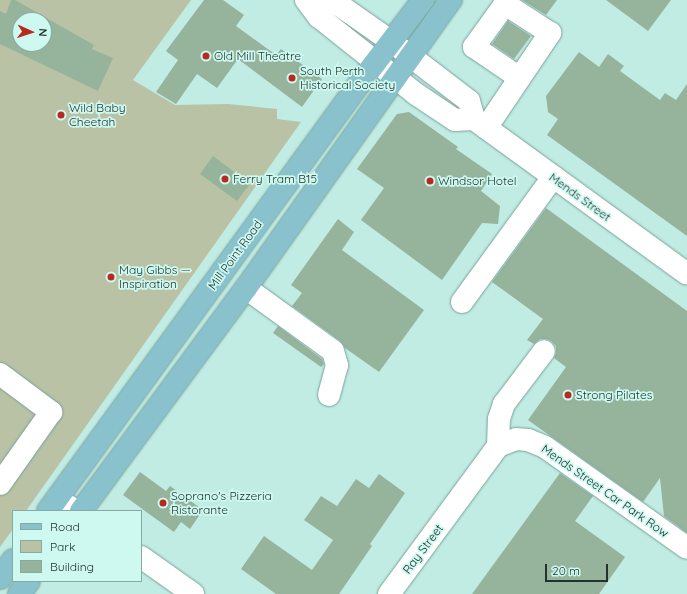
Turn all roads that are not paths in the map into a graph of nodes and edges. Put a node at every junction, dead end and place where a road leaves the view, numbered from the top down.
1 (306, 0) edge
2 (328, 0) edge
3 (423, 0) edge
4 (451, 0) edge
5 (507, 2) edge
6 (392, 42) junction
7 (411, 56) junction
8 (376, 61) junction
9 (396, 77) junction
10 (520, 78) junction
11 (480, 123) junction
12 (553, 177) junction
13 (687, 274) edge
14 (246, 288) junction
15 (462, 302) dead end
16 (544, 351) dead end
17 (3, 381) edge
18 (329, 395) dead end
19 (498, 446) junction
20 (0, 484) edge
21 (53, 505) edge
22 (72, 510) edge
23 (82, 510) edge
24 (687, 548) edge
25 (142, 558) edge
26 (28, 582) edge
27 (19, 594) edge
28 (194, 594) edge
29 (389, 594) edge

1 - 8 street
2 - 6 street
3 - 6 main road, Mill Point Road
4 - 7 main road
5 - 10 street
5 - 10 street
6 - 7 street
6 - 8 main road, Mill Point Road
7 - 9 main road
7 - 11 street
8 - 9 street
8 - 21 main road, Mill Point Road
9 - 11 street
9 - 14 main road
10 - 11 street
11 - 12 street, Mends Street
12 - 13 street, Mends Street
12 - 15 street
14 - 18 street
14 - 23 main road
16 - 19 street
17 - 20 street
19 - 24 street, Mends Street Car Park Row
19 - 29 street, Ray Street
21 - 22 street
25 - 28 street
26 - 27 main road

